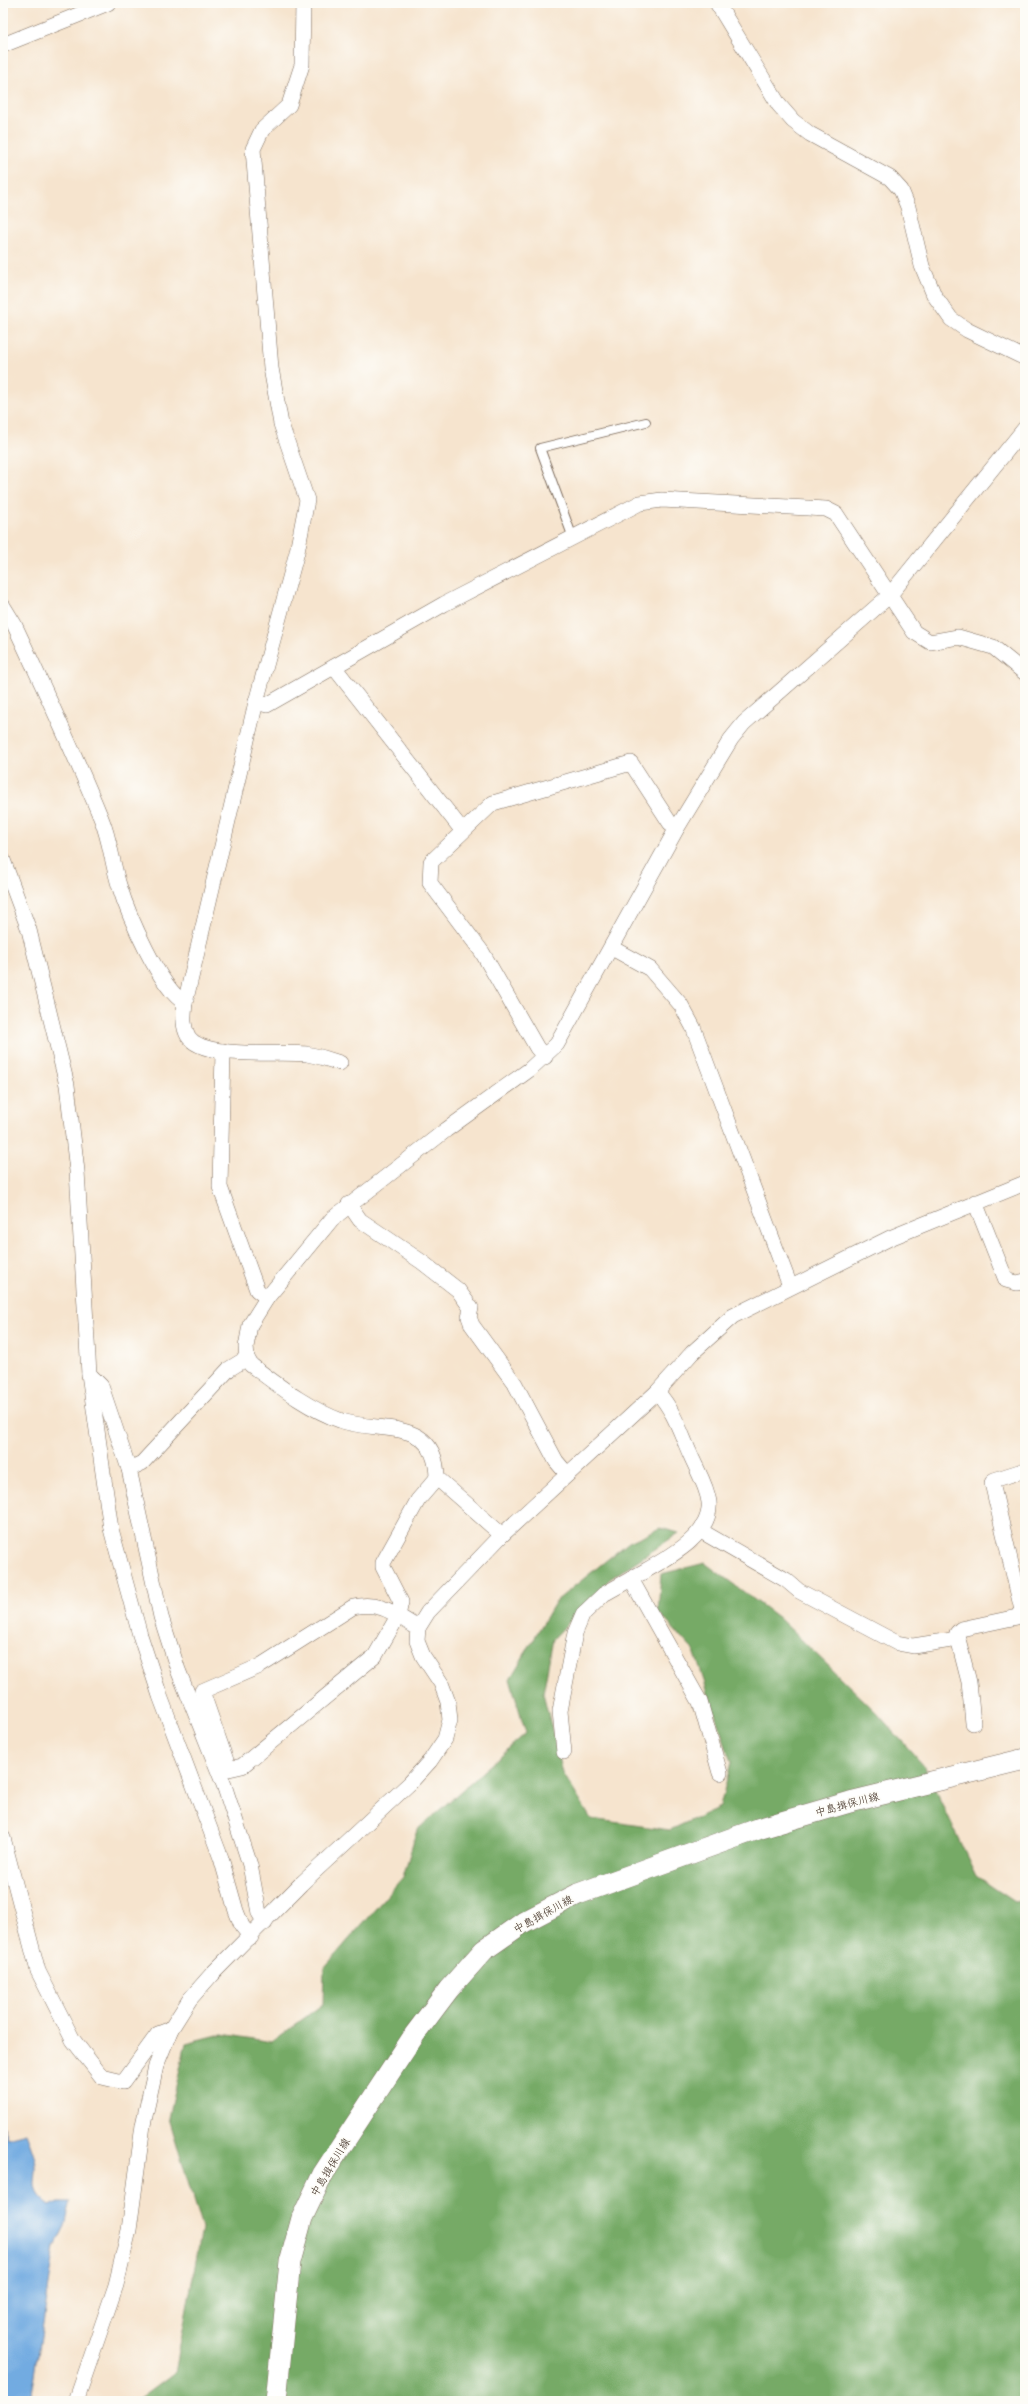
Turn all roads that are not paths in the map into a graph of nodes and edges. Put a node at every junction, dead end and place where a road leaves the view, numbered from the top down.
1 (108, 3) edge
2 (303, 3) edge
3 (717, 3) edge
4 (3, 45) edge
5 (1025, 358) edge
6 (646, 422) dead end
7 (1025, 428) edge
8 (573, 538) junction
9 (889, 596) junction
10 (3, 606) edge
11 (334, 667) junction
12 (1025, 673) edge
13 (256, 702) junction
14 (677, 828) junction
15 (462, 830) junction
16 (3, 860) edge
17 (612, 948) junction
18 (185, 1003) junction
19 (223, 1051) junction
20 (545, 1057) junction
21 (340, 1063) dead end
22 (1025, 1183) edge
23 (975, 1202) junction
24 (349, 1204) junction
25 (1025, 1281) edge
26 (790, 1286) junction
27 (267, 1298) junction
28 (247, 1358) junction
29 (89, 1374) junction
30 (657, 1392) junction
31 (129, 1469) junction
32 (1025, 1470) edge
33 (567, 1474) junction
34 (437, 1478) junction
35 (702, 1531) junction
36 (502, 1535) junction
37 (631, 1579) junction
38 (398, 1616) junction
39 (418, 1628) junction
40 (958, 1639) junction
41 (973, 1723) dead end
42 (564, 1752) dead end
43 (1025, 1759) edge
44 (720, 1773) dead end
45 (3, 1838) edge
46 (265, 1923) junction
47 (251, 1936) junction
48 (171, 2029) junction
49 (76, 2401) edge
50 (276, 2401) edge

1 - 4 street
2 - 13 street
3 - 5 street
6 - 8 lane
7 - 9 street
8 - 9 street
8 - 11 street
9 - 12 street
9 - 14 street
10 - 18 street
11 - 13 street
11 - 15 street
13 - 18 street
14 - 15 street
14 - 17 street
15 - 20 street
16 - 29 street
17 - 20 street
17 - 26 street
18 - 19 street
19 - 21 street
19 - 27 street
20 - 24 street
22 - 23 street
23 - 25 street
23 - 26 street
24 - 27 street
24 - 33 street
26 - 30 street
27 - 28 street
28 - 31 street
28 - 34 street
29 - 31 street
29 - 47 street
30 - 33 street
30 - 35 street
31 - 46 street
32 - 40 street
33 - 36 street
34 - 36 street
34 - 38 street
35 - 37 street
35 - 40 street
36 - 39 street
37 - 42 street
37 - 44 street
38 - 38 street
38 - 39 street
39 - 46 street
40 - 41 street
43 - 50 main road, 中島揖保川線
45 - 48 street
46 - 47 street
47 - 48 street
48 - 49 street

